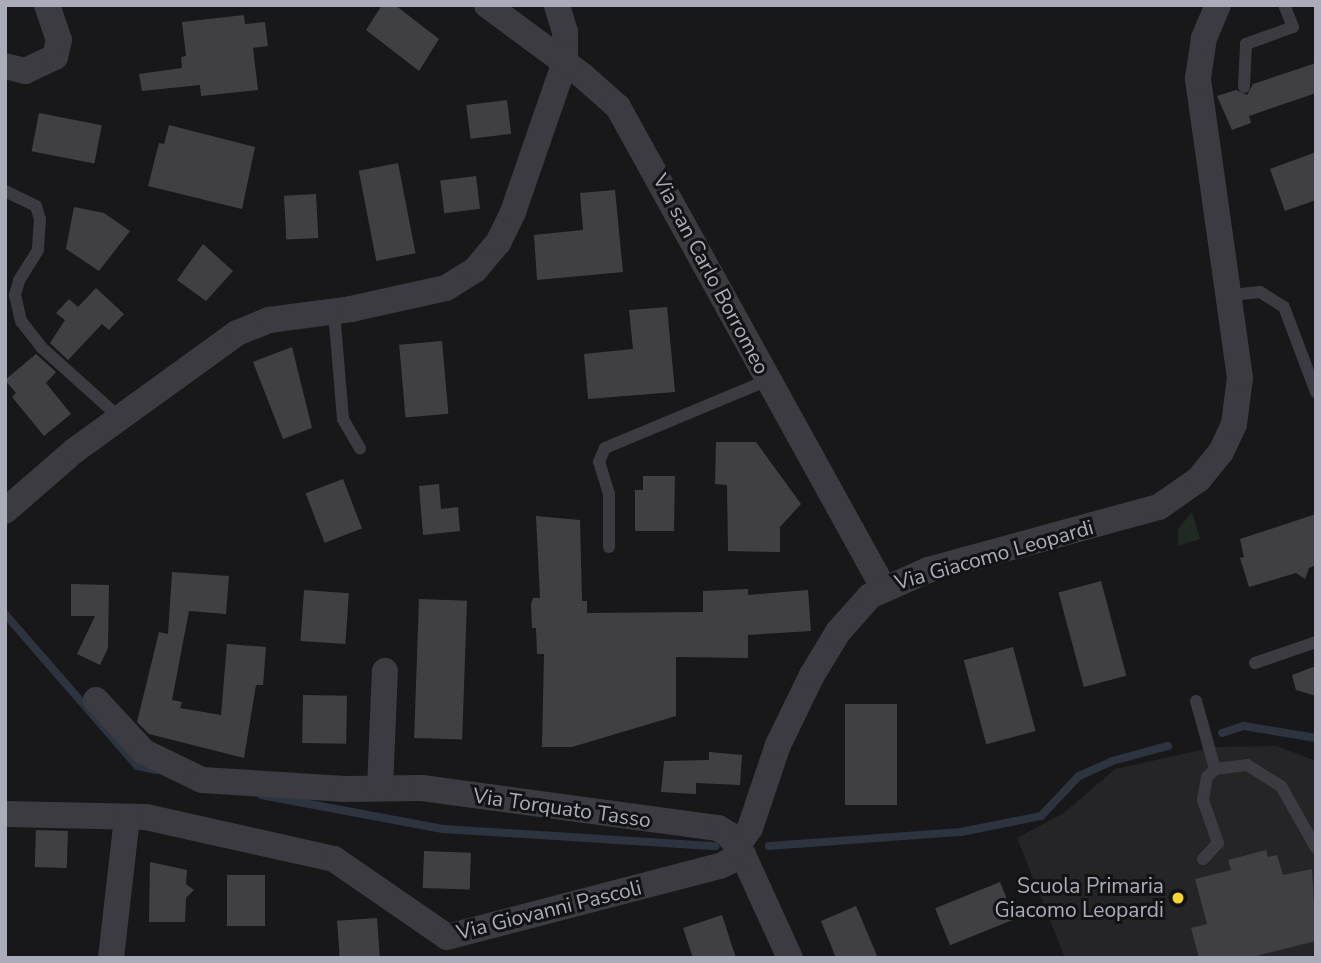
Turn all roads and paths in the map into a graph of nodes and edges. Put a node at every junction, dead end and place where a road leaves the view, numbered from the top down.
1 (47, 5) edge
2 (487, 5) edge
3 (557, 5) edge
4 (1219, 5) edge
5 (1284, 5) edge
6 (565, 62) junction
7 (5, 66) edge
8 (1244, 87) dead end
9 (5, 191) edge
10 (1231, 295) junction
11 (334, 312) junction
12 (768, 380) junction
13 (1316, 392) edge
14 (119, 417) junction
15 (360, 447) dead end
16 (5, 511) edge
17 (609, 547) dead end
18 (883, 587) junction
19 (1316, 642) edge
20 (1255, 663) dead end
21 (385, 671) dead end
22 (96, 700) dead end
23 (1196, 701) dead end
24 (1215, 769) junction
25 (380, 788) junction
26 (5, 814) edge
27 (127, 817) junction
28 (1316, 848) edge
29 (740, 850) junction
30 (1203, 859) dead end
31 (111, 958) edge
32 (790, 958) edge

1 - 7 street
2 - 6 street, Via san Carlo Borromeo
3 - 6 street
4 - 10 street, Via Giacomo Leopardi
5 - 8 lane
6 - 11 street
6 - 12 street, Via san Carlo Borromeo
9 - 14 lane
10 - 13 lane
10 - 18 street, Via Giacomo Leopardi
11 - 14 street
11 - 15 lane
12 - 17 lane
12 - 18 street, Via san Carlo Borromeo
14 - 16 street
18 - 29 street, Via Giacomo Leopardi
19 - 20 lane
21 - 25 street
22 - 25 street, Via Torquato Tasso
23 - 24 lane
24 - 28 lane
24 - 30 lane
25 - 29 street, Via Torquato Tasso
26 - 27 street, Via Giovanni Pascoli
27 - 29 street, Via Giovanni Pascoli
27 - 31 street
29 - 32 street

